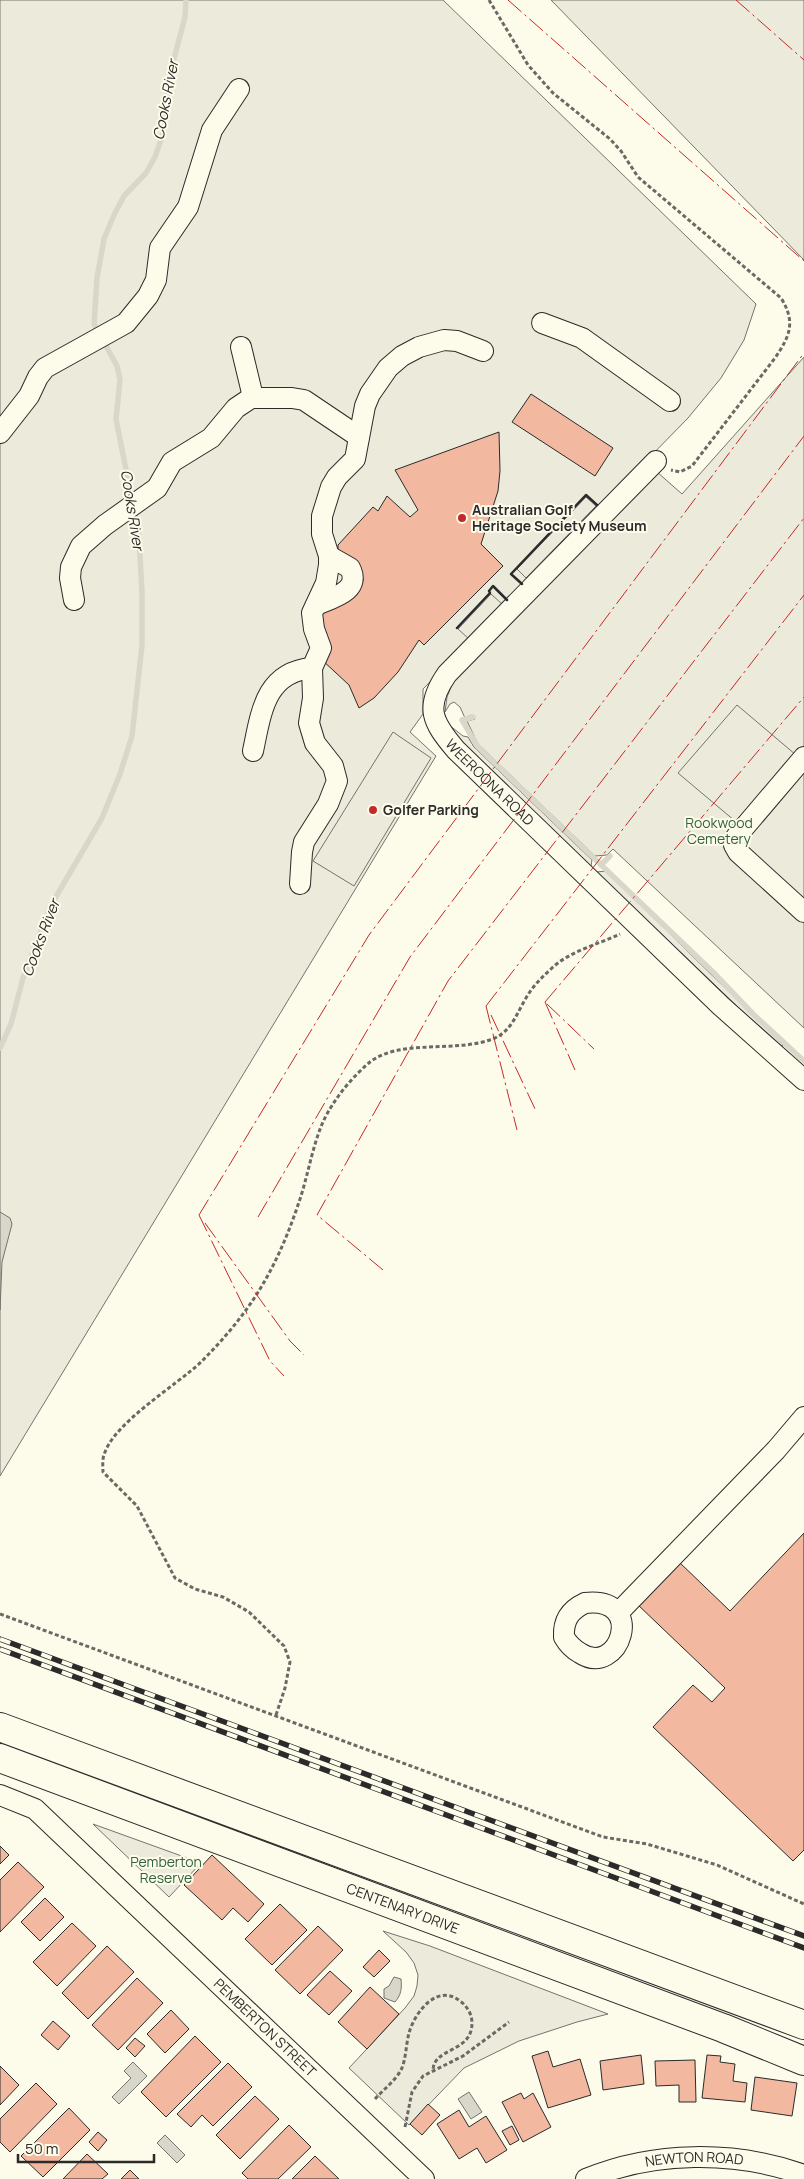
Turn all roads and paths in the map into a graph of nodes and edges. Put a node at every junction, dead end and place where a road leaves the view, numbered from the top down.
1 (489, 0) edge
2 (239, 89) dead end
3 (542, 323) dead end
4 (241, 347) dead end
5 (483, 350) dead end
6 (253, 397) junction
7 (670, 401) dead end
8 (0, 433) edge
9 (359, 438) junction
10 (656, 461) joint
11 (329, 556) junction
12 (74, 600) dead end
13 (316, 605) junction
14 (312, 668) junction
15 (253, 751) dead end
16 (804, 757) edge
17 (300, 884) dead end
18 (804, 912) edge
19 (637, 924) junction
20 (804, 1080) edge
21 (804, 1417) edge
22 (618, 1613) dead end
23 (0, 1614) edge
24 (276, 1715) junction
25 (0, 1727) edge
26 (0, 1758) edge
27 (0, 1795) edge
28 (804, 1904) edge
29 (509, 2022) dead end
30 (804, 2026) edge
31 (804, 2061) edge
32 (433, 2070) junction
33 (375, 2099) dead end
34 (405, 2127) dead end
35 (804, 2175) edge
36 (424, 2179) edge
37 (586, 2179) edge

1 - 10 path
2 - 8 street
3 - 7 street
4 - 6 street
5 - 9 street
6 - 9 street
6 - 12 street
9 - 11 street
10 - 19 street, WEEROONA ROAD
11 - 13 street
11 - 13 street
13 - 14 street
14 - 15 street
14 - 17 street
16 - 18 street
19 - 20 street, WEEROONA ROAD
19 - 24 path
21 - 22 street
23 - 24 path
24 - 28 path
25 - 30 highway, CENTENARY DRIVE
26 - 31 highway, CENTENARY DRIVE
27 - 36 street, PEMBERTON STREET
29 - 32 path
32 - 33 path
32 - 34 path
35 - 37 street, NEWTON ROAD

